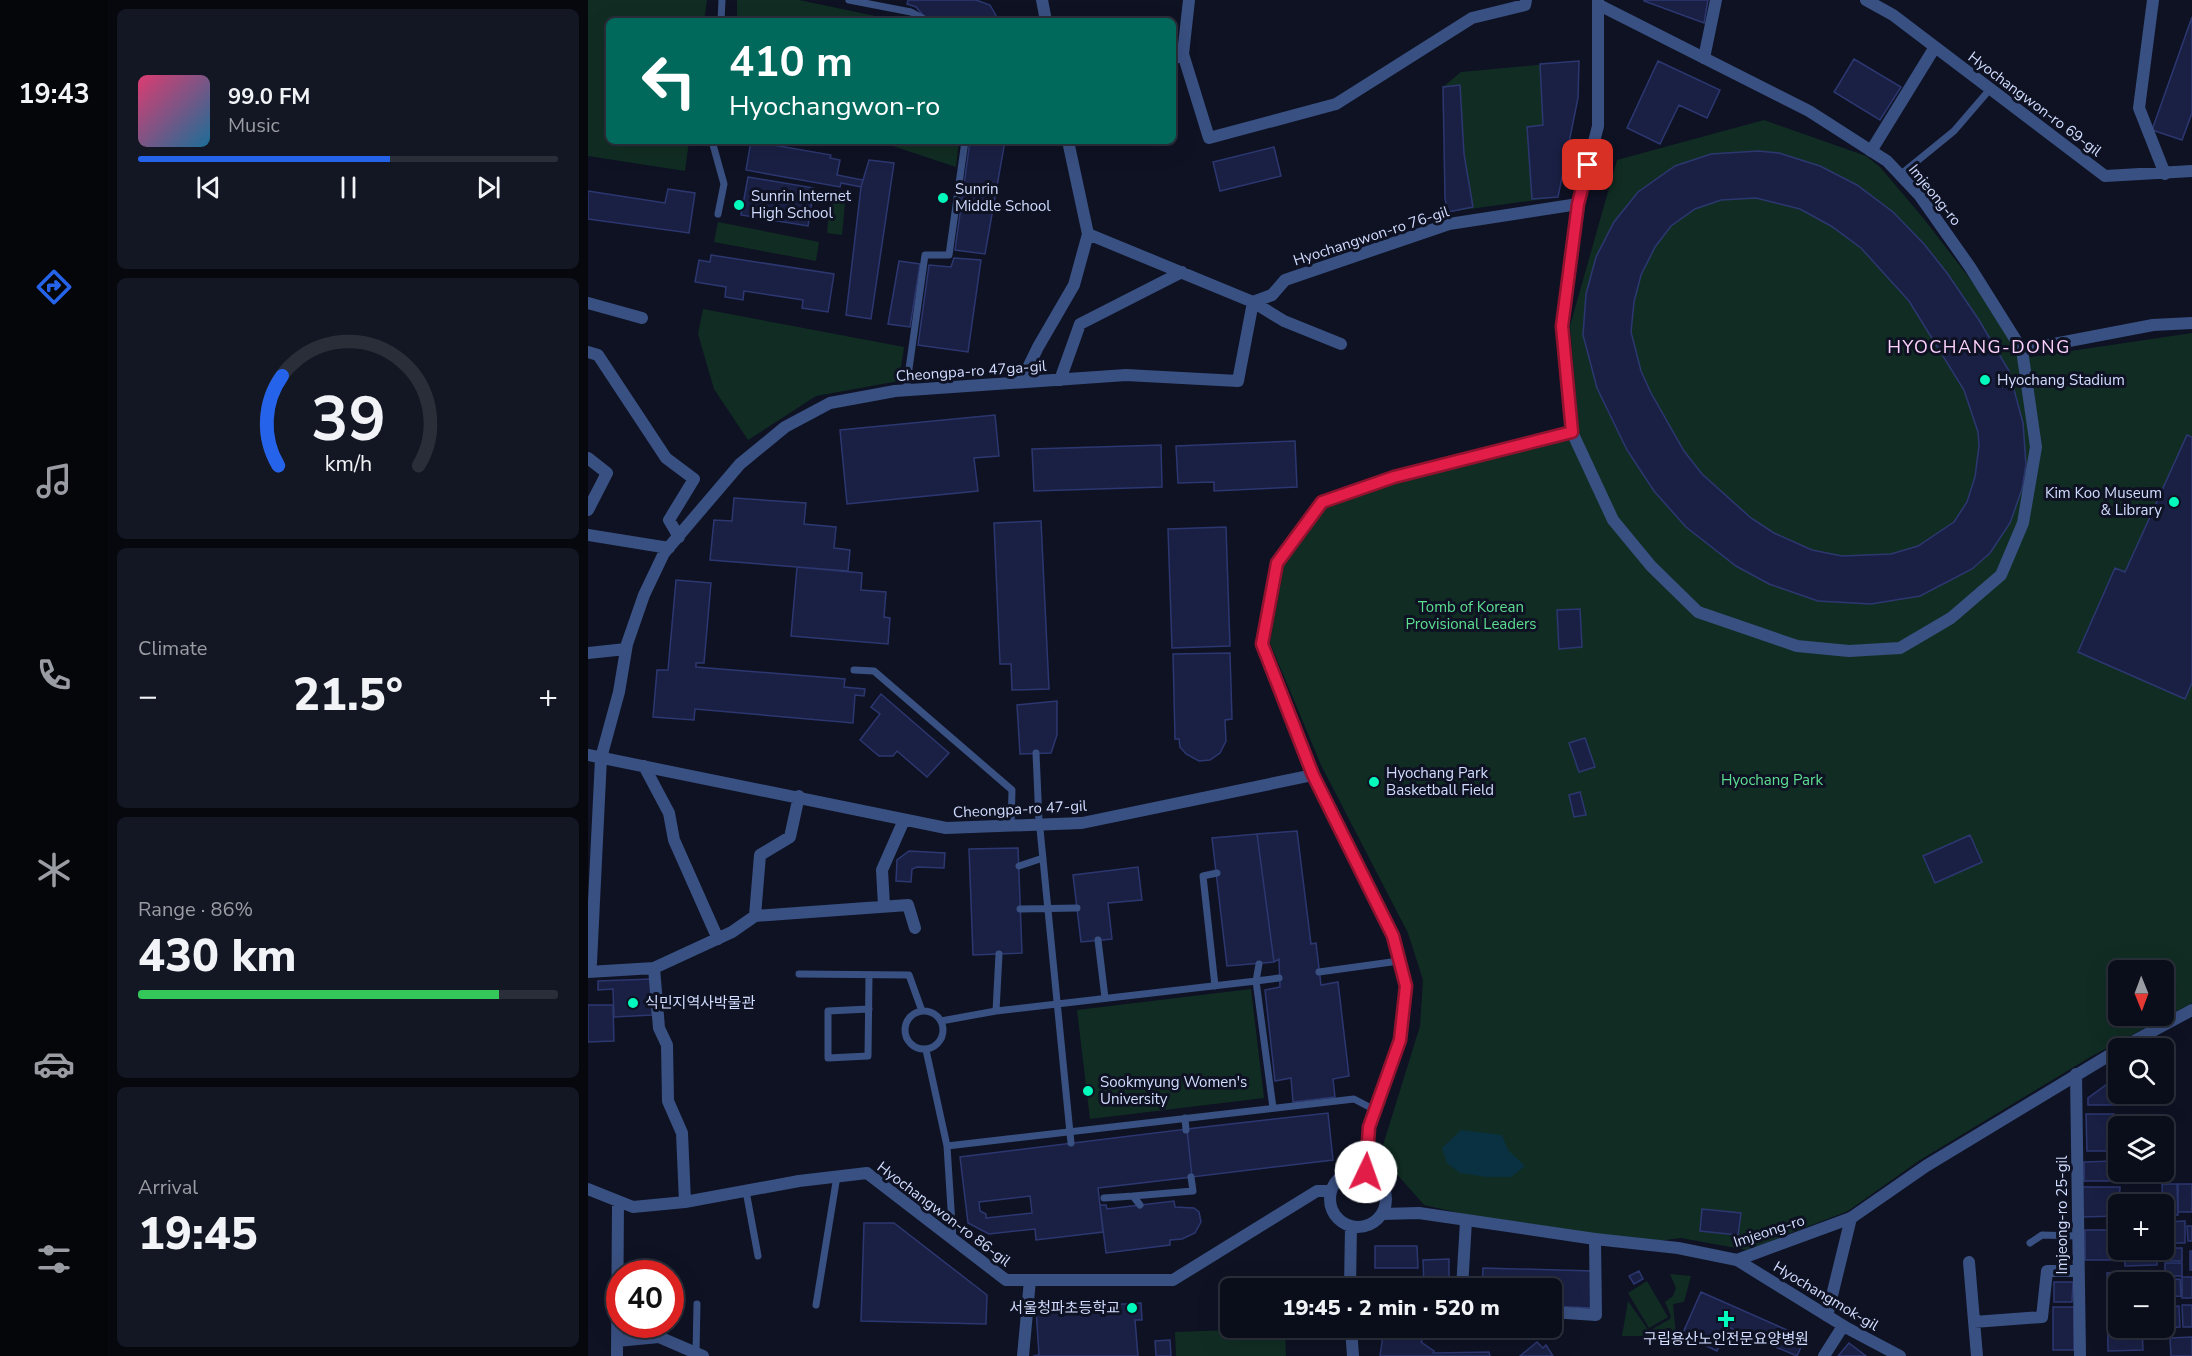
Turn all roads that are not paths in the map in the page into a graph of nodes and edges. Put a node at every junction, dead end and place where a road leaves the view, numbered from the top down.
1 (722, 0) edge
2 (849, 0) edge
3 (1042, 0) edge
4 (1189, 0) edge
5 (1526, 0) edge
6 (1716, 0) edge
7 (2154, 0) edge
8 (1598, 2) edge
9 (1875, 2) edge
10 (721, 18) edge
11 (922, 18) edge
12 (1045, 18) edge
13 (1935, 47) junction
14 (1178, 57) edge
15 (1704, 58) junction
16 (1991, 87) junction
17 (713, 144) edge
18 (965, 144) edge
19 (1069, 144) edge
20 (1871, 151) junction
21 (2192, 171) edge
22 (2165, 174) junction
23 (1900, 175) junction
24 (1578, 204) junction
25 (718, 214) dead end
26 (1088, 234) junction
27 (1182, 272) junction
28 (1253, 302) junction
29 (588, 303) edge
30 (642, 318) dead end
31 (2192, 323) edge
32 (1341, 344) dead end
33 (2022, 350) junction
34 (588, 352) edge
35 (1060, 380) junction
36 (1021, 382) junction
37 (906, 390) junction
38 (1572, 432) junction
39 (588, 458) edge
40 (588, 510) edge
41 (588, 535) edge
42 (679, 537) junction
43 (669, 548) junction
44 (626, 649) junction
45 (588, 653) edge
46 (854, 670) dead end
47 (1036, 753) dead end
48 (588, 755) edge
49 (601, 758) junction
50 (644, 766) junction
51 (1313, 775) junction
52 (594, 789) edge
53 (799, 796) junction
54 (904, 820) junction
55 (1011, 827) junction
56 (1043, 858) junction
57 (1019, 866) dead end
58 (1217, 873) dead end
59 (884, 906) junction
60 (1077, 908) dead end
61 (1020, 909) dead end
62 (1048, 910) junction
63 (755, 916) junction
64 (915, 927) dead end
65 (718, 939) junction
66 (1098, 940) dead end
67 (999, 954) dead end
68 (1400, 961) junction
69 (1259, 964) dead end
70 (654, 968) junction
71 (588, 970) edge
72 (1319, 972) dead end
73 (799, 974) dead end
74 (869, 975) junction
75 (1280, 978) dead end
76 (1256, 981) junction
77 (1215, 986) junction
78 (1105, 998) junction
79 (1057, 1004) junction
80 (869, 1010) junction
81 (2192, 1010) edge
82 (922, 1011) junction
83 (996, 1011) junction
84 (941, 1021) junction
85 (2140, 1038) edge
86 (926, 1050) junction
87 (2108, 1056) edge
88 (2076, 1074) junction
89 (1273, 1108) junction
90 (1375, 1110) junction
91 (1185, 1118) junction
92 (1186, 1130) dead end
93 (1069, 1132) junction
94 (1071, 1143) dead end
95 (947, 1146) junction
96 (1366, 1172) junction
97 (837, 1176) junction
98 (1191, 1177) dead end
99 (588, 1189) edge
100 (746, 1191) junction
101 (1331, 1191) junction
102 (1133, 1196) junction
103 (1104, 1198) dead end
104 (618, 1201) junction
105 (685, 1202) junction
106 (1140, 1205) dead end
107 (1382, 1214) junction
108 (1851, 1218) junction
109 (1466, 1221) junction
110 (1351, 1226) junction
111 (2077, 1236) junction
112 (1595, 1239) junction
113 (953, 1240) junction
114 (2030, 1243) dead end
115 (758, 1256) dead end
116 (1737, 1260) junction
117 (1968, 1262) dead end
118 (2077, 1271) junction
119 (1350, 1278) edge
120 (1463, 1278) edge
121 (1030, 1280) junction
122 (697, 1304) dead end
123 (816, 1305) dead end
124 (1562, 1313) edge
125 (1827, 1316) junction
126 (1974, 1322) junction
127 (1843, 1326) junction
128 (1352, 1338) edge
129 (617, 1341) junction
130 (699, 1355) edge
131 (617, 1356) edge
132 (1023, 1356) edge
133 (1353, 1356) edge
134 (1824, 1356) edge
135 (1900, 1356) edge
136 (1977, 1356) edge
137 (2080, 1356) edge

1 - 10 lane
2 - 11 lane
3 - 12 street
4 - 14 street
5 - 14 street
6 - 15 street
7 - 22 street
8 - 15 street, Imjeong-ro
8 - 24 street
9 - 13 street, Hyochangwon-ro 69-gil
13 - 16 street, Hyochangwon-ro 69-gil
13 - 20 street
15 - 20 street, Imjeong-ro
16 - 22 street, Hyochangwon-ro 69-gil
16 - 23 lane
17 - 25 lane
18 - 37 lane
19 - 26 street
20 - 23 street, Imjeong-ro
21 - 22 street, Hyochangwon-ro 69-gil
23 - 33 street, Imjeong-ro
24 - 28 street, Hyochangwon-ro 76-gil
24 - 38 street
26 - 27 street
26 - 36 street
27 - 28 street
27 - 35 street
28 - 32 street
28 - 35 street, Cheongpa-ro 47ga-gil
29 - 30 street
31 - 33 street
33 - 38 street
34 - 42 street
35 - 36 street, Cheongpa-ro 47ga-gil
36 - 37 street, Cheongpa-ro 47ga-gil
37 - 42 street, Cheongpa-ro 47ga-gil
38 - 51 street
39 - 40 street
41 - 43 street
42 - 43 street, Cheongpa-ro 47ga-gil
43 - 44 street, Cheongpa-ro 47ga-gil
44 - 45 street
44 - 49 street, Cheongpa-ro 47ga-gil
46 - 55 lane
47 - 56 lane
48 - 49 street, Cheongpa-ro 47-gil
49 - 50 street, Cheongpa-ro 47-gil
49 - 52 street, Cheongpa-ro 47ga-gil
50 - 53 street, Cheongpa-ro 47-gil
50 - 65 street
51 - 55 street, Cheongpa-ro 47-gil
51 - 68 street
52 - 71 street, Cheongpa-ro 47ga-gil
53 - 54 street, Cheongpa-ro 47-gil
53 - 63 street
54 - 55 street, Cheongpa-ro 47-gil
54 - 59 street
56 - 57 lane
56 - 62 lane
58 - 77 lane
59 - 63 street
59 - 64 street
60 - 62 lane
61 - 62 lane
62 - 79 lane
63 - 65 street
65 - 70 street
66 - 78 lane
67 - 83 lane
68 - 72 lane
68 - 90 street
69 - 76 lane
70 - 71 street
70 - 105 street
73 - 74 lane
74 - 80 lane
74 - 82 lane
75 - 76 lane
76 - 77 lane
76 - 89 lane
77 - 78 lane
78 - 79 lane
79 - 83 lane
79 - 93 lane
80 - 80 lane
81 - 85 street, Imjeong-ro
82 - 84 lane
82 - 86 lane
83 - 84 lane
84 - 86 lane
86 - 95 lane
87 - 88 street, Imjeong-ro
88 - 108 street, Imjeong-ro
88 - 111 street, Imjeong-ro 25-gil
89 - 90 lane
89 - 91 lane
90 - 96 street
91 - 92 lane
91 - 93 lane
93 - 94 lane
93 - 95 lane
95 - 113 lane
96 - 101 street
96 - 107 street
97 - 100 street, Hyochangwon-ro 86-gil
97 - 113 street, Hyochangwon-ro 86-gil
97 - 123 lane
98 - 102 lane
99 - 104 street, Hyochangwon-ro 86-gil
100 - 105 street, Hyochangwon-ro 86-gil
100 - 115 lane
101 - 110 street
101 - 121 street, Hyochangwon-ro 86-gil
102 - 103 lane
102 - 106 lane
104 - 105 street, Hyochangwon-ro 86-gil
104 - 129 street
107 - 109 street, Imjeong-ro
107 - 110 street
108 - 116 street, Imjeong-ro
108 - 125 street
109 - 112 street, Imjeong-ro
109 - 120 street
110 - 119 street
111 - 114 lane
111 - 118 street, Imjeong-ro 25-gil
112 - 116 street, Imjeong-ro
112 - 124 street
113 - 121 street, Hyochangwon-ro 86-gil
116 - 125 street, Hyochangmok-gil
117 - 126 street
118 - 126 street
118 - 137 street, Imjeong-ro 25-gil
121 - 132 street
122 - 130 lane
125 - 127 street, Hyochangmok-gil
126 - 136 street
127 - 134 street
127 - 135 street, Hyochangmok-gil
128 - 133 street
129 - 130 street
129 - 131 street

